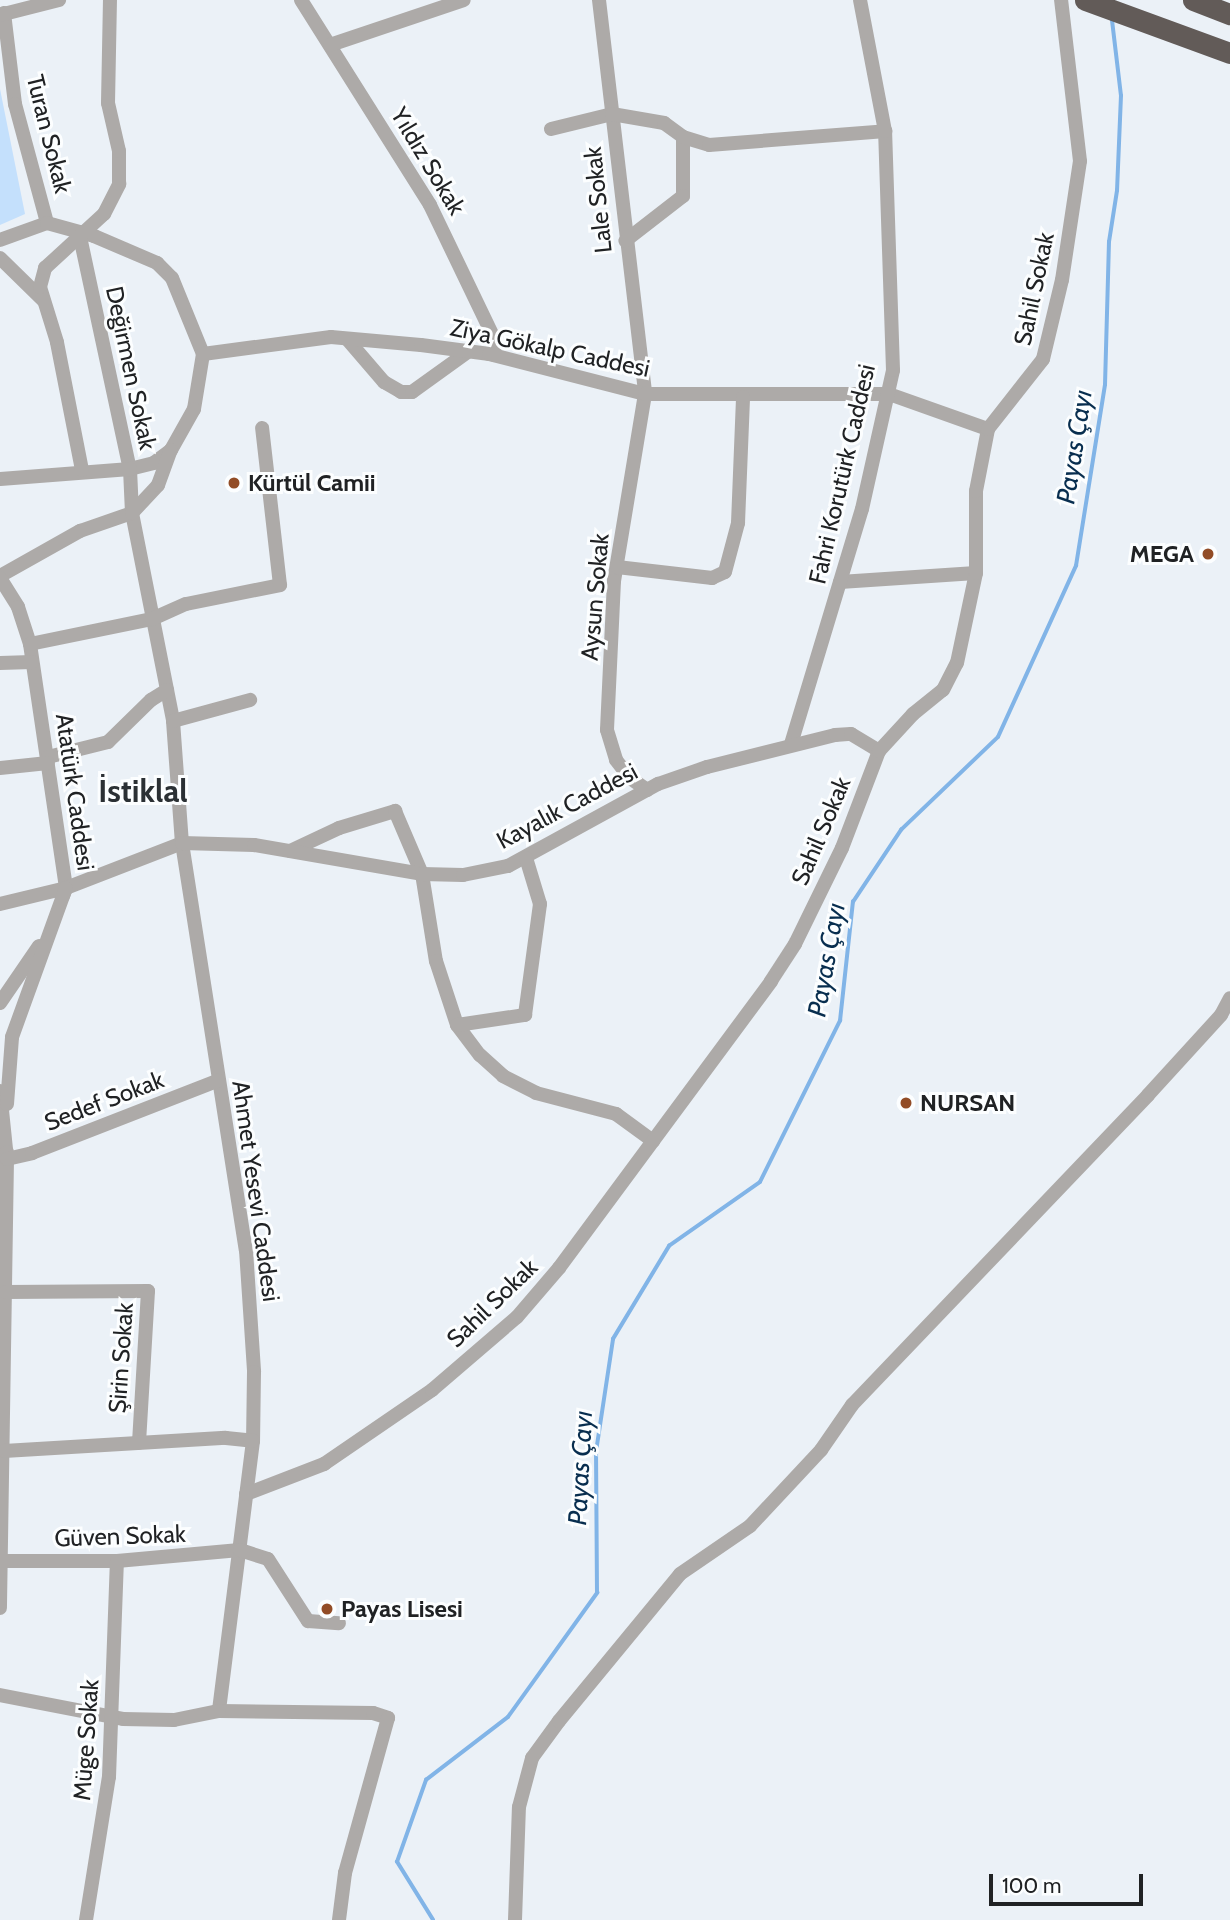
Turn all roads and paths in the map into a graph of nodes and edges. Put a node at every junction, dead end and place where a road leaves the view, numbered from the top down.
1 (59, 0) edge
2 (110, 0) edge
3 (301, 0) edge
4 (464, 0) edge
5 (599, 0) edge
6 (860, 0) edge
7 (1060, 0) edge
8 (1085, 0) edge
9 (1193, 0) edge
10 (2, 14) edge
11 (1230, 14) edge
12 (330, 45) junction
13 (1230, 53) edge
14 (612, 114) junction
15 (551, 129) dead end
16 (885, 131) junction
17 (683, 137) junction
18 (47, 223) junction
19 (79, 232) junction
20 (0, 240) edge
21 (625, 241) junction
22 (0, 258) edge
23 (43, 300) junction
24 (347, 339) junction
25 (469, 351) junction
26 (202, 354) junction
27 (494, 355) junction
28 (645, 394) junction
29 (889, 394) junction
30 (743, 397) junction
31 (262, 428) dead end
32 (988, 429) junction
33 (172, 450) junction
34 (130, 469) junction
35 (82, 470) junction
36 (0, 479) edge
37 (132, 513) junction
38 (617, 567) junction
39 (976, 573) junction
40 (0, 577) edge
41 (841, 582) junction
42 (152, 619) junction
43 (30, 644) junction
44 (32, 662) junction
45 (0, 663) edge
46 (167, 690) junction
47 (250, 700) dead end
48 (173, 721) junction
49 (791, 744) junction
50 (879, 751) junction
51 (48, 760) junction
52 (0, 768) edge
53 (648, 790) junction
54 (182, 843) junction
55 (290, 851) junction
56 (526, 858) junction
57 (422, 874) junction
58 (66, 888) junction
59 (0, 904) edge
60 (1230, 998) edge
61 (0, 1003) edge
62 (0, 1009) edge
63 (457, 1025) junction
64 (10, 1033) edge
65 (217, 1081) junction
66 (0, 1091) edge
67 (653, 1141) junction
68 (7, 1159) junction
69 (4, 1282) edge
70 (2, 1434) edge
71 (253, 1441) junction
72 (139, 1443) junction
73 (4, 1451) junction
74 (246, 1494) junction
75 (240, 1550) junction
76 (1, 1557) edge
77 (117, 1561) junction
78 (0, 1608) edge
79 (339, 1623) dead end
80 (0, 1695) edge
81 (219, 1711) junction
82 (113, 1717) junction
83 (86, 1920) edge
84 (339, 1920) edge
85 (515, 1920) edge

1 - 10 street
2 - 19 street
3 - 12 street, Yıldız Sokak
4 - 12 street
5 - 14 street, Lale Sokak
6 - 16 street, Fahri Korutürk Caddesi
7 - 32 street, Sahil Sokak
8 - 13 highway
9 - 11 highway
10 - 18 street, Turan Sokak
12 - 27 street, Yıldız Sokak
14 - 15 street
14 - 17 street
14 - 21 street, Lale Sokak
16 - 17 street
16 - 29 street, Fahri Korutürk Caddesi
17 - 21 street
18 - 19 street
18 - 20 street
19 - 23 street
19 - 26 street
19 - 34 street, Değirmen Sokak
21 - 28 street, Lale Sokak
22 - 23 street
23 - 35 street
24 - 25 street, Ziya Gökalp Caddesi
24 - 25 street
24 - 26 street, Ziya Gökalp Caddesi
25 - 27 street, Ziya Gökalp Caddesi
26 - 33 street
27 - 28 street, Ziya Gökalp Caddesi
28 - 30 street, Ziya Gökalp Caddesi
28 - 38 street, Aysun Sokak
29 - 30 street, Ziya Gökalp Caddesi
29 - 32 street
29 - 41 street, Fahri Korutürk Caddesi
30 - 38 street
31 - 42 street
32 - 39 street, Sahil Sokak
33 - 34 street
33 - 37 street
34 - 35 street
34 - 37 street, Değirmen Sokak
35 - 36 street
37 - 40 street
37 - 42 street, Ahmet Yesevi Caddesi
38 - 53 street, Aysun Sokak
39 - 41 street
39 - 50 street, Sahil Sokak
40 - 43 street, Atatürk Caddesi
41 - 49 street, Fahri Korutürk Caddesi
42 - 43 street
42 - 46 street, Ahmet Yesevi Caddesi
43 - 44 street, Atatürk Caddesi
44 - 45 street
44 - 51 street, Atatürk Caddesi
46 - 48 street, Ahmet Yesevi Caddesi
46 - 51 street
47 - 48 street
48 - 54 street, Ahmet Yesevi Caddesi
49 - 50 street, Kayalık Caddesi
49 - 53 street, Kayalık Caddesi
50 - 67 street, Sahil Sokak
51 - 52 street
51 - 58 street, Atatürk Caddesi
53 - 56 street, Kayalık Caddesi
54 - 55 street, Kayalık Caddesi
54 - 58 street, Kayalık Caddesi
54 - 65 street, Ahmet Yesevi Caddesi
55 - 57 street, Kayalık Caddesi
55 - 57 street
56 - 57 street, Kayalık Caddesi
56 - 63 street
57 - 63 street
58 - 59 street, Kayalık Caddesi
58 - 61 street, Atatürk Caddesi
58 - 64 street
60 - 85 street
62 - 64 street
63 - 67 street
64 - 68 street
65 - 68 street, Sedef Sokak
65 - 71 street, Ahmet Yesevi Caddesi
66 - 68 street
67 - 74 street, Sahil Sokak
68 - 69 street
69 - 70 street
69 - 72 street, Şirin Sokak
70 - 73 street
71 - 72 street
71 - 74 street, Ahmet Yesevi Caddesi
72 - 73 street
73 - 76 street
74 - 75 street, Ahmet Yesevi Caddesi
75 - 77 street, Güven Sokak
75 - 79 street
75 - 81 street, Ahmet Yesevi Caddesi
76 - 77 street, Güven Sokak
76 - 78 street
77 - 82 street, Müge Sokak
80 - 82 street
81 - 82 street
81 - 84 street
82 - 83 street, Müge Sokak

